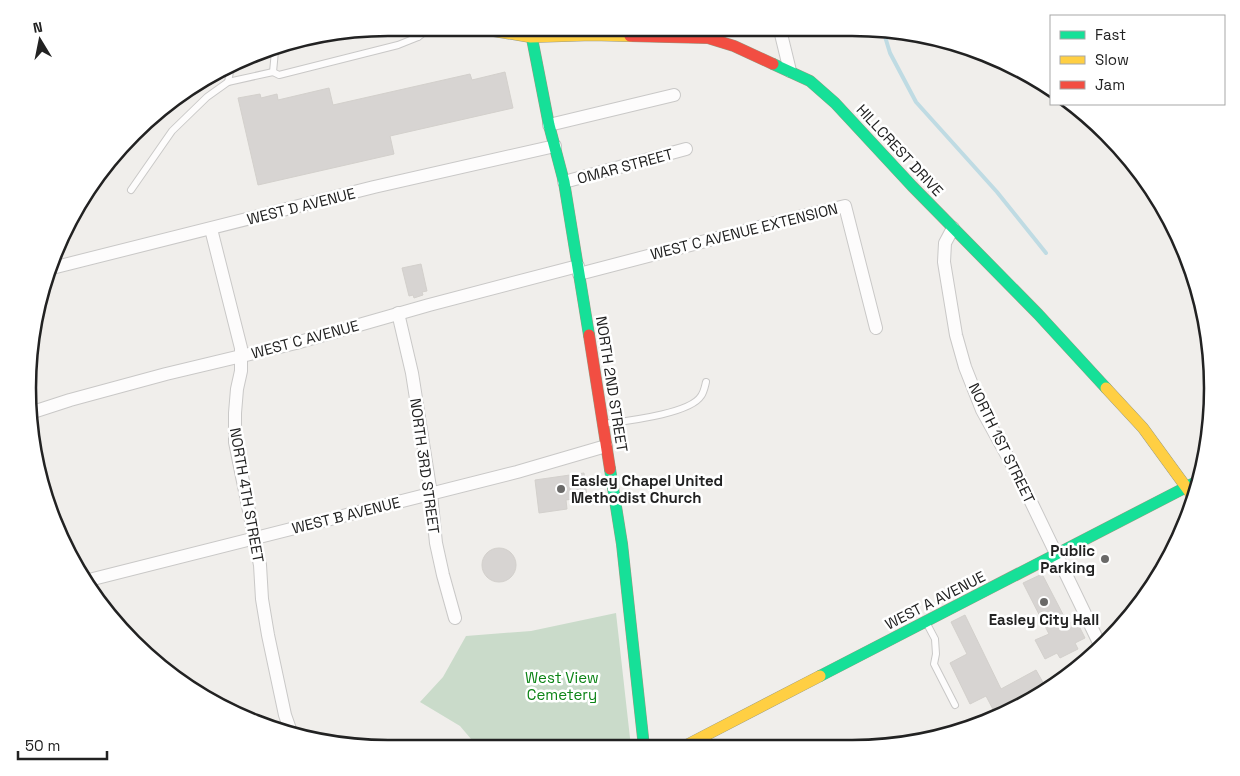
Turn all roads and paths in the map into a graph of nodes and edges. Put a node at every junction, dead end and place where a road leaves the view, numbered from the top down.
1 (415, 36) edge
2 (531, 36) edge
3 (712, 36) edge
4 (781, 36) edge
5 (418, 37) joint
6 (275, 55) edge
7 (790, 71) junction
8 (273, 72) junction
9 (230, 74) edge
10 (228, 82) junction
11 (674, 95) dead end
12 (549, 125) junction
13 (555, 146) junction
14 (686, 149) dead end
15 (564, 182) junction
16 (131, 190) dead end
17 (953, 228) junction
18 (211, 229) junction
19 (58, 267) edge
20 (579, 270) junction
21 (398, 313) junction
22 (876, 328) dead end
23 (242, 356) junction
24 (706, 382) dead end
25 (37, 411) edge
26 (603, 424) junction
27 (606, 446) junction
28 (1190, 485) edge
29 (1187, 487) junction
30 (1189, 490) edge
31 (430, 494) junction
32 (254, 539) junction
33 (1056, 554) junction
34 (93, 579) edge
35 (455, 618) dead end
36 (926, 621) junction
37 (1097, 641) edge
38 (955, 705) dead end
39 (289, 726) edge
40 (643, 740) edge
41 (696, 740) edge

1 - 5 lane
2 - 12 street, NORTH 2ND STREET
3 - 7 street, HILLCREST DRIVE
4 - 7 street
5 - 8 lane
6 - 8 lane
7 - 17 street, HILLCREST DRIVE
8 - 10 lane
9 - 10 lane
10 - 16 lane
11 - 12 street
12 - 13 street, NORTH 2ND STREET
13 - 15 street, NORTH 2ND STREET
13 - 18 street, WEST D AVENUE
14 - 15 street, OMAR STREET
15 - 20 street, NORTH 2ND STREET
17 - 29 street, HILLCREST DRIVE
17 - 33 street, NORTH 1ST STREET
18 - 19 street, WEST D AVENUE
18 - 23 street, NORTH 4TH STREET
20 - 21 street, WEST C AVENUE
20 - 22 street, WEST C AVENUE EXTENSION
20 - 26 street, NORTH 2ND STREET
21 - 23 street, WEST C AVENUE
21 - 31 street, NORTH 3RD STREET
23 - 25 street, WEST C AVENUE
23 - 32 street, NORTH 4TH STREET
24 - 26 lane
26 - 27 street, NORTH 2ND STREET
27 - 31 street, WEST B AVENUE
27 - 40 street, NORTH 2ND STREET
28 - 29 street, WEST A AVENUE
29 - 30 street, HILLCREST DRIVE
29 - 33 street, WEST A AVENUE
31 - 32 street, WEST B AVENUE
31 - 35 street, NORTH 3RD STREET
32 - 34 street, WEST B AVENUE
32 - 39 street, NORTH 4TH STREET
33 - 36 street, WEST A AVENUE
33 - 37 street, NORTH 1ST STREET
36 - 38 lane
36 - 41 street, WEST A AVENUE

